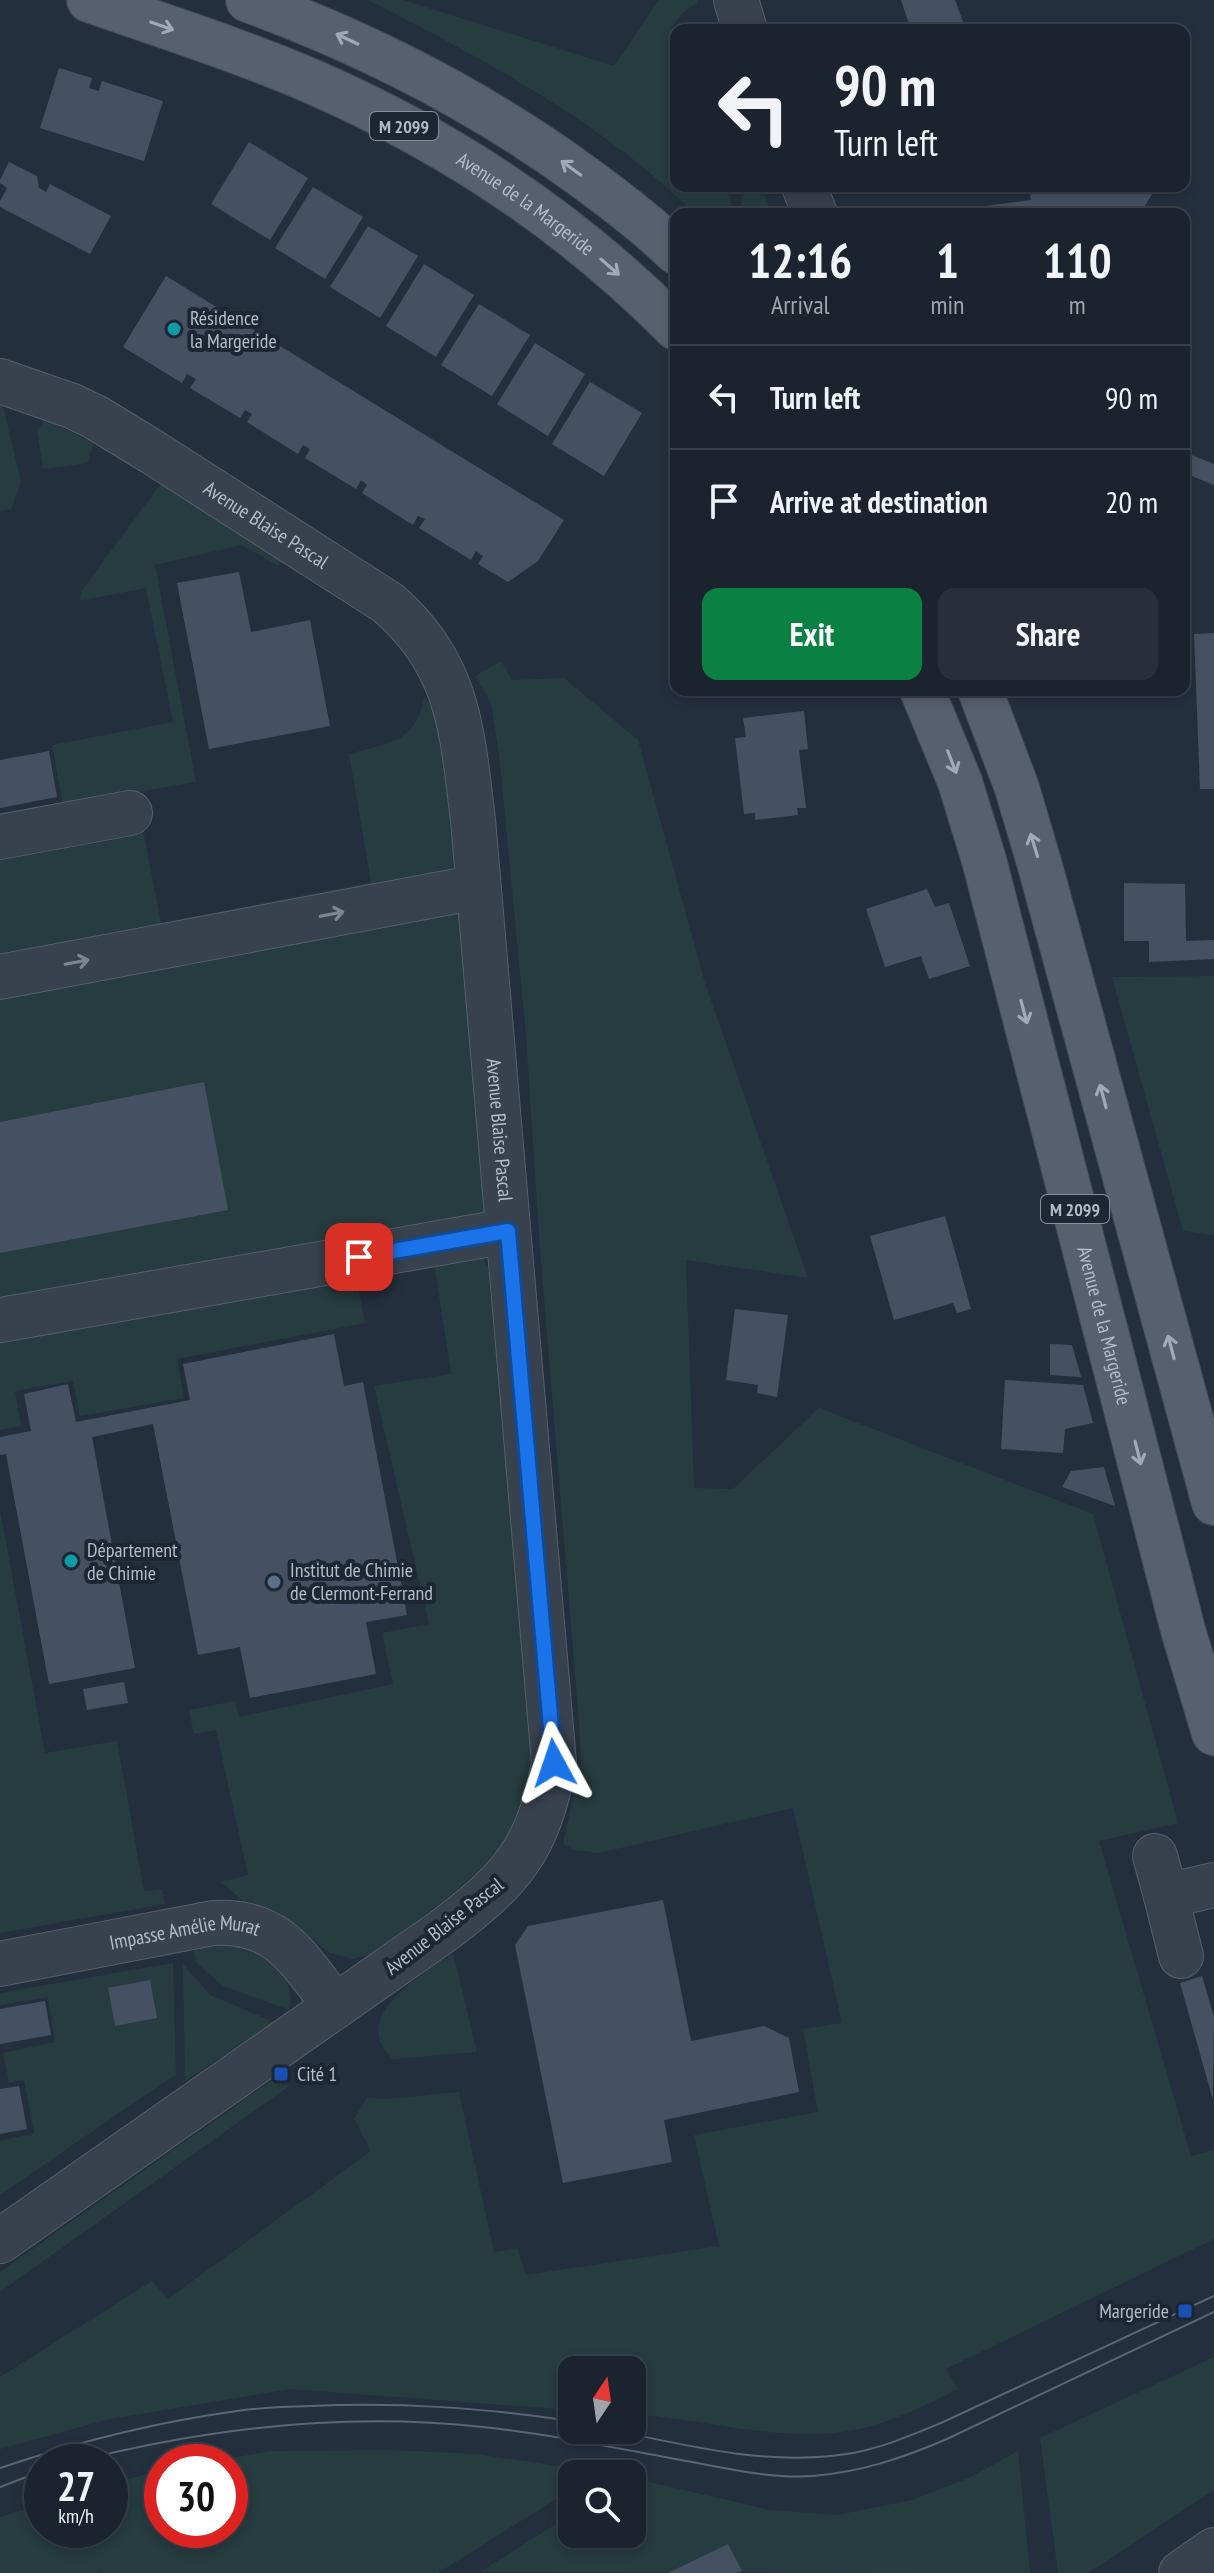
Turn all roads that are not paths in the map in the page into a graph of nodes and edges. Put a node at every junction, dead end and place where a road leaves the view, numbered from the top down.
1 (89, 0) edge
2 (248, 0) edge
3 (736, 0) edge
4 (743, 24) edge
5 (670, 247) edge
6 (670, 323) edge
7 (0, 381) edge
8 (924, 696) edge
9 (982, 696) edge
10 (130, 813) dead end
11 (0, 837) edge
12 (478, 887) junction
13 (0, 977) edge
14 (508, 1231) junction
15 (0, 1320) edge
16 (1214, 1503) edge
17 (1214, 1733) edge
18 (1214, 1885) edge
19 (1181, 1956) dead end
20 (0, 1964) edge
21 (335, 2006) junction
22 (0, 2241) edge
23 (1214, 2550) edge
24 (1181, 2573) edge

1 -> 6 main road, Avenue de la Margeride / M 2099
5 -> 2 main road, M 2099
3 - 4 street
7 - 12 street, Avenue Blaise Pascal
8 -> 17 main road, Avenue de la Margeride / M 2099
16 -> 9 main road, M 2099
10 - 11 street
13 -> 12 street
12 - 14 street, Avenue Blaise Pascal
14 - 15 street
14 - 21 street, Avenue Blaise Pascal
18 - 19 street
20 - 21 street, Impasse Amélie Murat
21 - 22 street, Avenue Blaise Pascal
23 - 24 street

